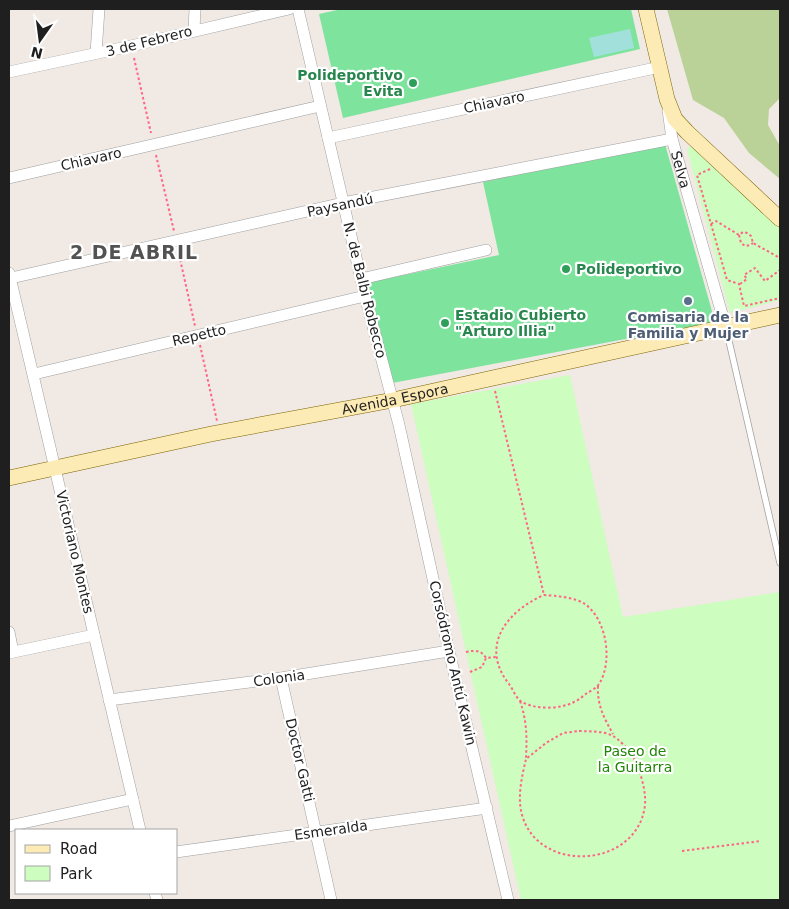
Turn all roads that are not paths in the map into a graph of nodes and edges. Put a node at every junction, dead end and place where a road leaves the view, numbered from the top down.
1 (99, 9) edge
2 (195, 9) edge
3 (289, 9) edge
4 (298, 9) edge
5 (646, 9) edge
6 (194, 30) junction
7 (96, 53) junction
8 (660, 67) junction
9 (9, 72) edge
10 (666, 99) junction
11 (320, 106) junction
12 (328, 138) junction
13 (672, 140) junction
14 (9, 178) edge
15 (343, 203) junction
16 (780, 219) edge
17 (486, 250) dead end
18 (10, 276) edge
19 (361, 278) junction
20 (365, 296) junction
21 (780, 315) edge
22 (726, 328) junction
23 (34, 374) junction
24 (393, 400) junction
25 (399, 425) joint
26 (56, 468) junction
27 (9, 478) edge
28 (780, 563) edge
29 (9, 632) edge
30 (94, 635) junction
31 (449, 651) junction
32 (11, 652) edge
33 (281, 678) junction
34 (108, 700) junction
35 (133, 799) junction
36 (486, 808) junction
37 (9, 826) edge
38 (140, 829) edge
39 (316, 832) junction
40 (178, 852) edge
41 (331, 900) edge
42 (508, 900) edge

1 - 7 street
2 - 6 street
3 - 6 street, 3 de Febrero
4 - 11 street, N. de Balbi Robecco
5 - 8 main road, Selva
6 - 7 street, 3 de Febrero
7 - 9 street, 3 de Febrero
8 - 10 main road, Selva
8 - 12 street, Chiavaro
10 - 13 street, Selva
10 - 16 main road
11 - 12 street, N. de Balbi Robecco
11 - 14 street, Chiavaro
12 - 15 street, N. de Balbi Robecco
13 - 15 street, Paysandú
13 - 22 street, Selva
15 - 18 street, Paysandú
15 - 19 street, N. de Balbi Robecco
17 - 19 street
18 - 23 street, Victoriano Montes
19 - 20 street, N. de Balbi Robecco
20 - 23 street, Repetto
20 - 24 street, N. de Balbi Robecco
21 - 22 main road, Avenida Espora
22 - 24 main road, Avenida Espora
22 - 28 lane
23 - 26 street, Victoriano Montes
24 - 25 street, N. de Balbi Robecco
24 - 26 main road, Avenida Espora
25 - 31 street, Corsódromo Antú Kawin
26 - 27 main road, Avenida Espora
26 - 30 street, Victoriano Montes
29 - 32 street
30 - 32 street
30 - 34 street, Victoriano Montes
31 - 33 street, Colonia
31 - 36 street, Corsódromo Antú Kawin
33 - 34 street, Colonia
33 - 39 street, Doctor Gatti
34 - 35 street, Victoriano Montes
35 - 37 street
35 - 38 street, Victoriano Montes
36 - 39 street, Esmeralda
36 - 42 street, Corsódromo Antú Kawin
39 - 40 street, Esmeralda
39 - 41 street, Doctor Gatti

